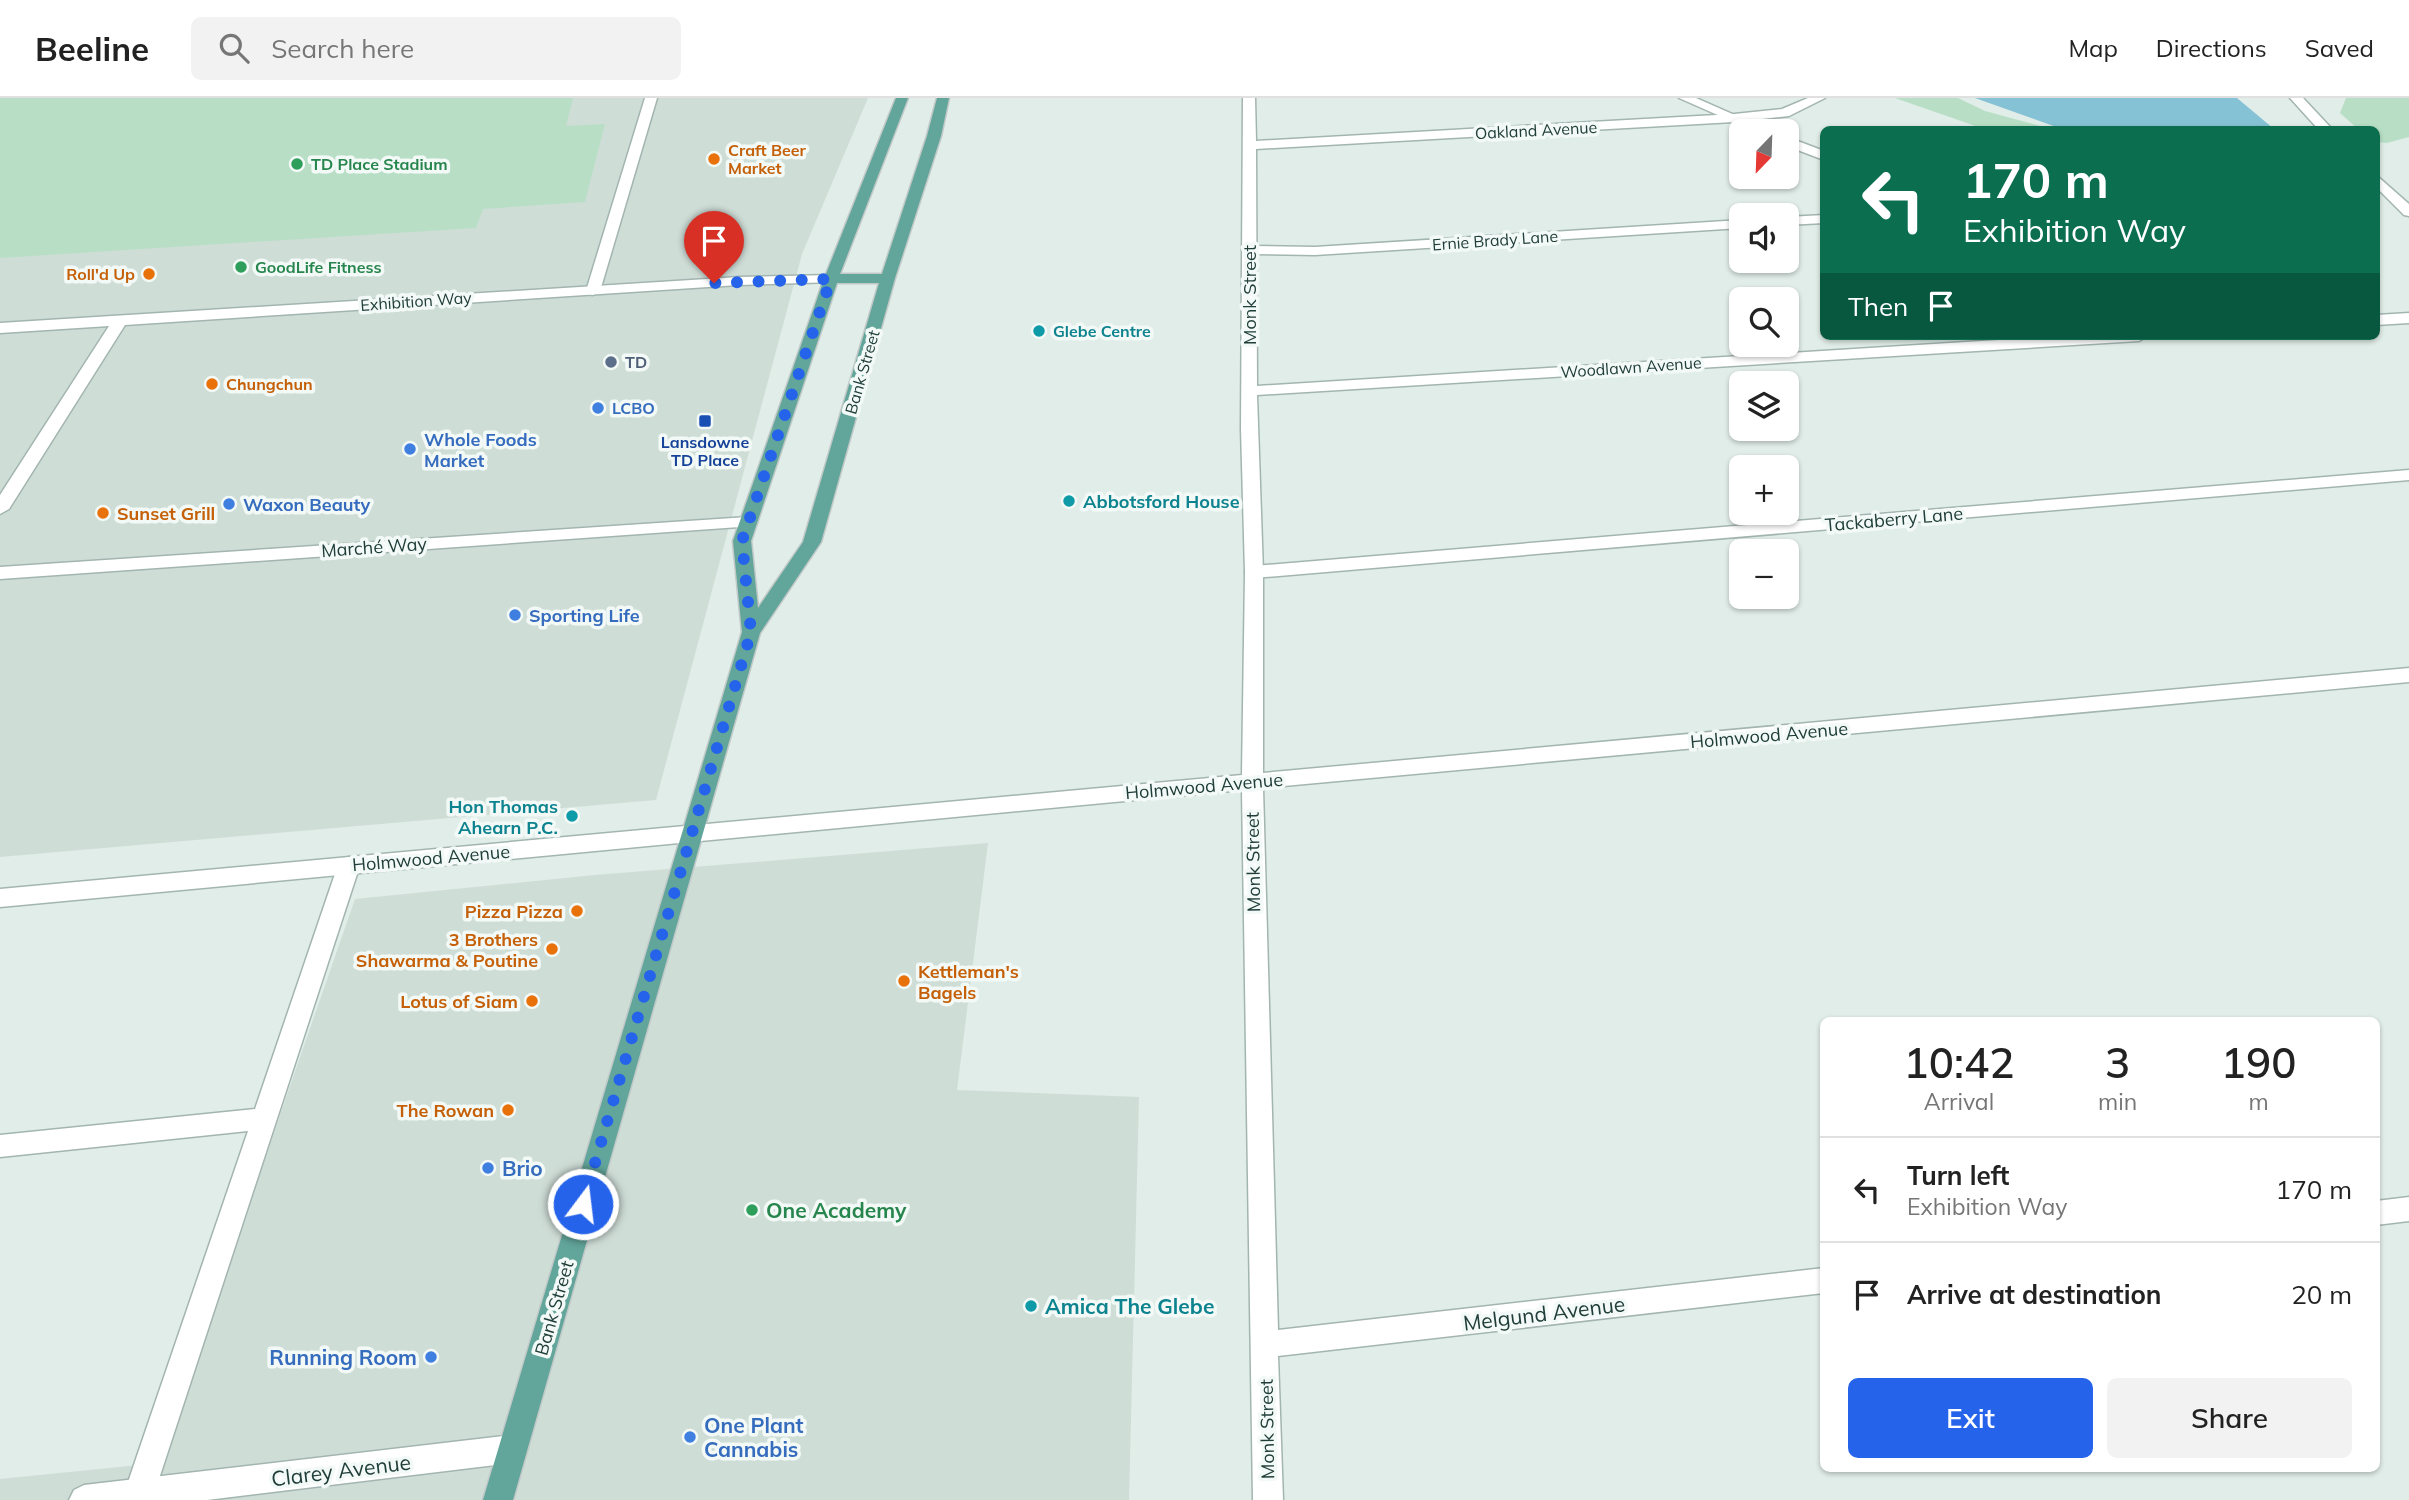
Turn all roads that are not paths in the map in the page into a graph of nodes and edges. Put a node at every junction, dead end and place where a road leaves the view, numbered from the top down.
1 (651, 98) edge
2 (902, 98) edge
3 (943, 98) edge
4 (1249, 98) edge
5 (1685, 98) edge
6 (1819, 98) edge
7 (2296, 98) edge
8 (1734, 118) junction
9 (2323, 126) edge
10 (1250, 145) junction
11 (1799, 146) edge
12 (1820, 154) edge
13 (2380, 183) edge
14 (2409, 212) edge
15 (1820, 219) edge
16 (1799, 220) edge
17 (1729, 225) edge
18 (1249, 250) junction
19 (888, 278) junction
20 (831, 279) junction
21 (593, 291) junction
22 (2409, 318) edge
23 (2380, 320) edge
24 (119, 321) junction
25 (0, 328) edge
26 (2074, 340) edge
27 (1250, 391) junction
28 (2409, 475) edge
29 (0, 509) edge
30 (748, 522) junction
31 (1254, 572) junction
32 (0, 573) edge
33 (751, 632) junction
34 (2409, 675) edge
35 (1253, 780) junction
36 (693, 832) junction
37 (349, 865) junction
38 (0, 898) edge
39 (264, 1119) junction
40 (0, 1146) edge
41 (2409, 1209) edge
42 (2380, 1213) edge
43 (1820, 1280) edge
44 (1265, 1344) junction
45 (513, 1449) junction
46 (139, 1494) junction
47 (85, 1500) edge
48 (498, 1500) edge
49 (1268, 1500) edge

1 - 21 street
2 - 20 main road, Bank Street
3 - 19 main road, Bank Street
4 - 10 street, Monk Street
5 - 8 street
6 - 8 street, Oakland Avenue
7 - 9 street
8 - 10 street, Oakland Avenue
10 - 18 street, Monk Street
11 - 12 street
13 - 14 street
15 - 16 street
17 - 18 street, Ernie Brady Lane
18 - 27 street, Monk Street
19 - 20 main road
19 - 33 main road, Bank Street
20 - 21 street, Exhibition Way
20 - 30 main road, Bank Street
21 - 24 street, Exhibition Way
22 - 23 street
24 - 25 street, Exhibition Way
24 - 29 street
26 - 27 street, Woodlawn Avenue
27 - 31 street, Monk Street
28 - 31 street, Tackaberry Lane
30 - 32 street, Marché Way
30 - 33 main road, Bank Street
31 - 35 street, Monk Street
33 - 36 main road, Bank Street
34 - 35 street, Holmwood Avenue
35 - 36 street, Holmwood Avenue
35 - 44 street, Monk Street
36 - 37 street, Holmwood Avenue
36 - 45 main road, Bank Street
37 - 38 street, Holmwood Avenue
37 - 39 street
39 - 40 street
39 - 46 street
41 - 42 street
43 - 44 street, Melgund Avenue
44 - 49 street, Monk Street
45 - 46 street, Clarey Avenue
45 - 48 main road, Bank Street
46 - 47 street, Clarey Avenue

